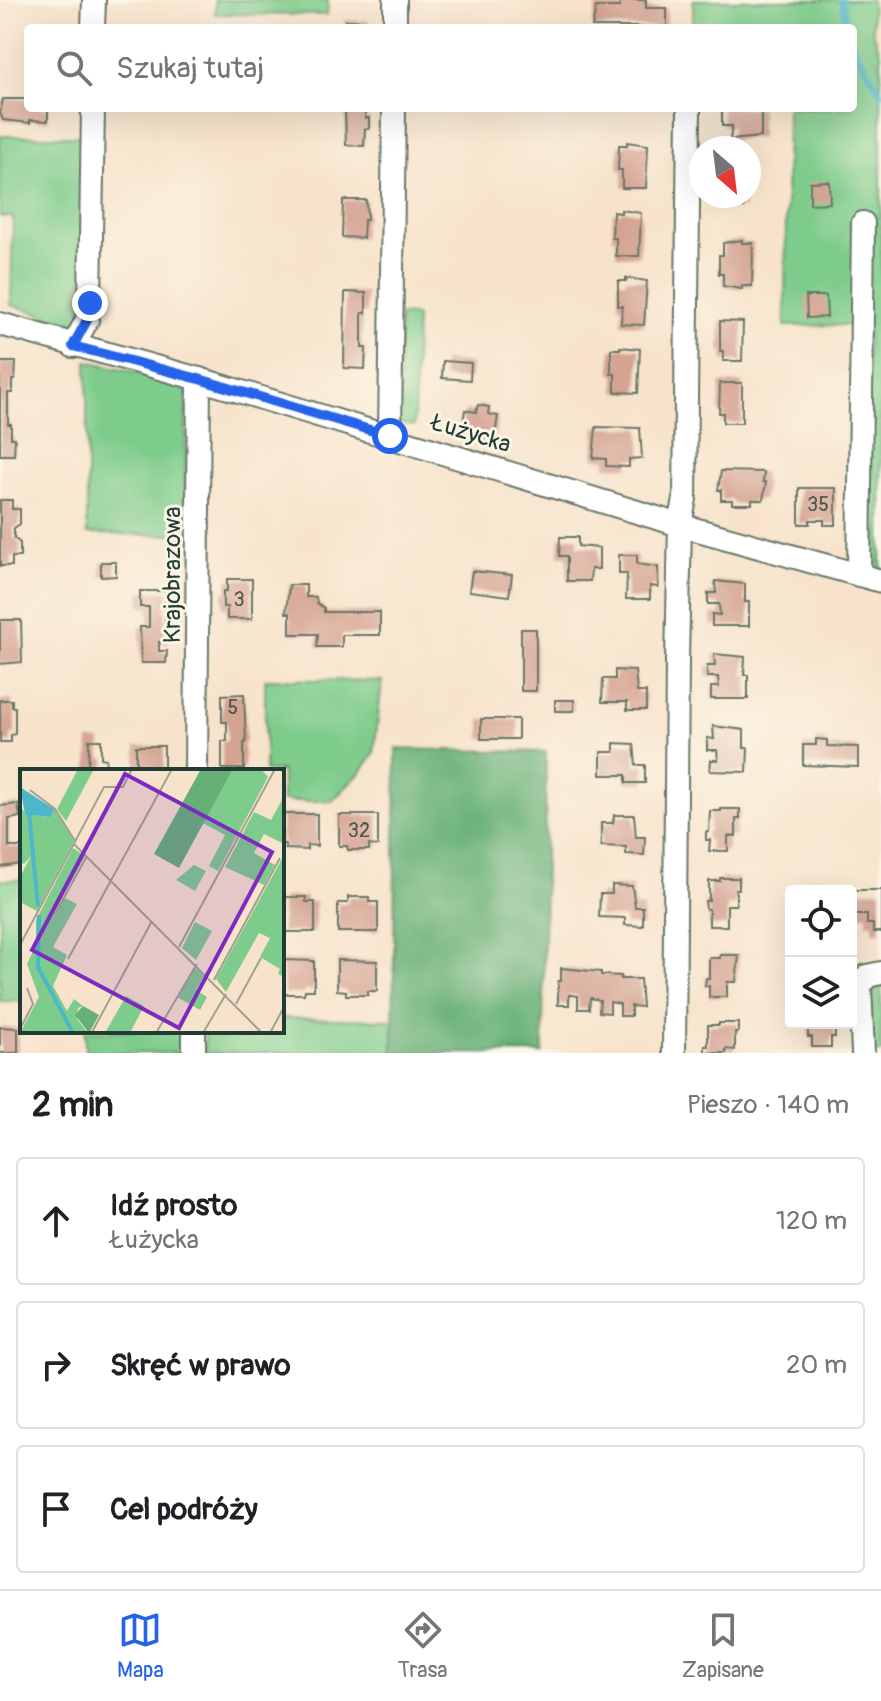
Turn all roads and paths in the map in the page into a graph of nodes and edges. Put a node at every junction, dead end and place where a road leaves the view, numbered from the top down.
1 (94, 0) edge
2 (395, 0) edge
3 (93, 24) edge
4 (395, 24) edge
5 (93, 112) edge
6 (394, 112) edge
7 (689, 112) edge
8 (863, 223) dead end
9 (0, 324) edge
10 (73, 346) junction
11 (199, 379) junction
12 (390, 436) junction
13 (680, 525) junction
14 (859, 575) junction
15 (881, 581) edge
16 (196, 769) edge
17 (881, 973) edge
18 (674, 1053) edge
19 (863, 1053) edge

1 - 3 street
2 - 4 street
5 - 10 street
6 - 12 street
7 - 13 street
8 - 14 street
9 - 10 street, Łużycka
10 - 11 street, Łużycka
11 - 12 street, Łużycka
11 - 16 street, Krajobrazowa
12 - 13 street, Łużycka
13 - 14 street, Łużycka
13 - 18 street
14 - 15 street, Łużycka
17 - 19 street

